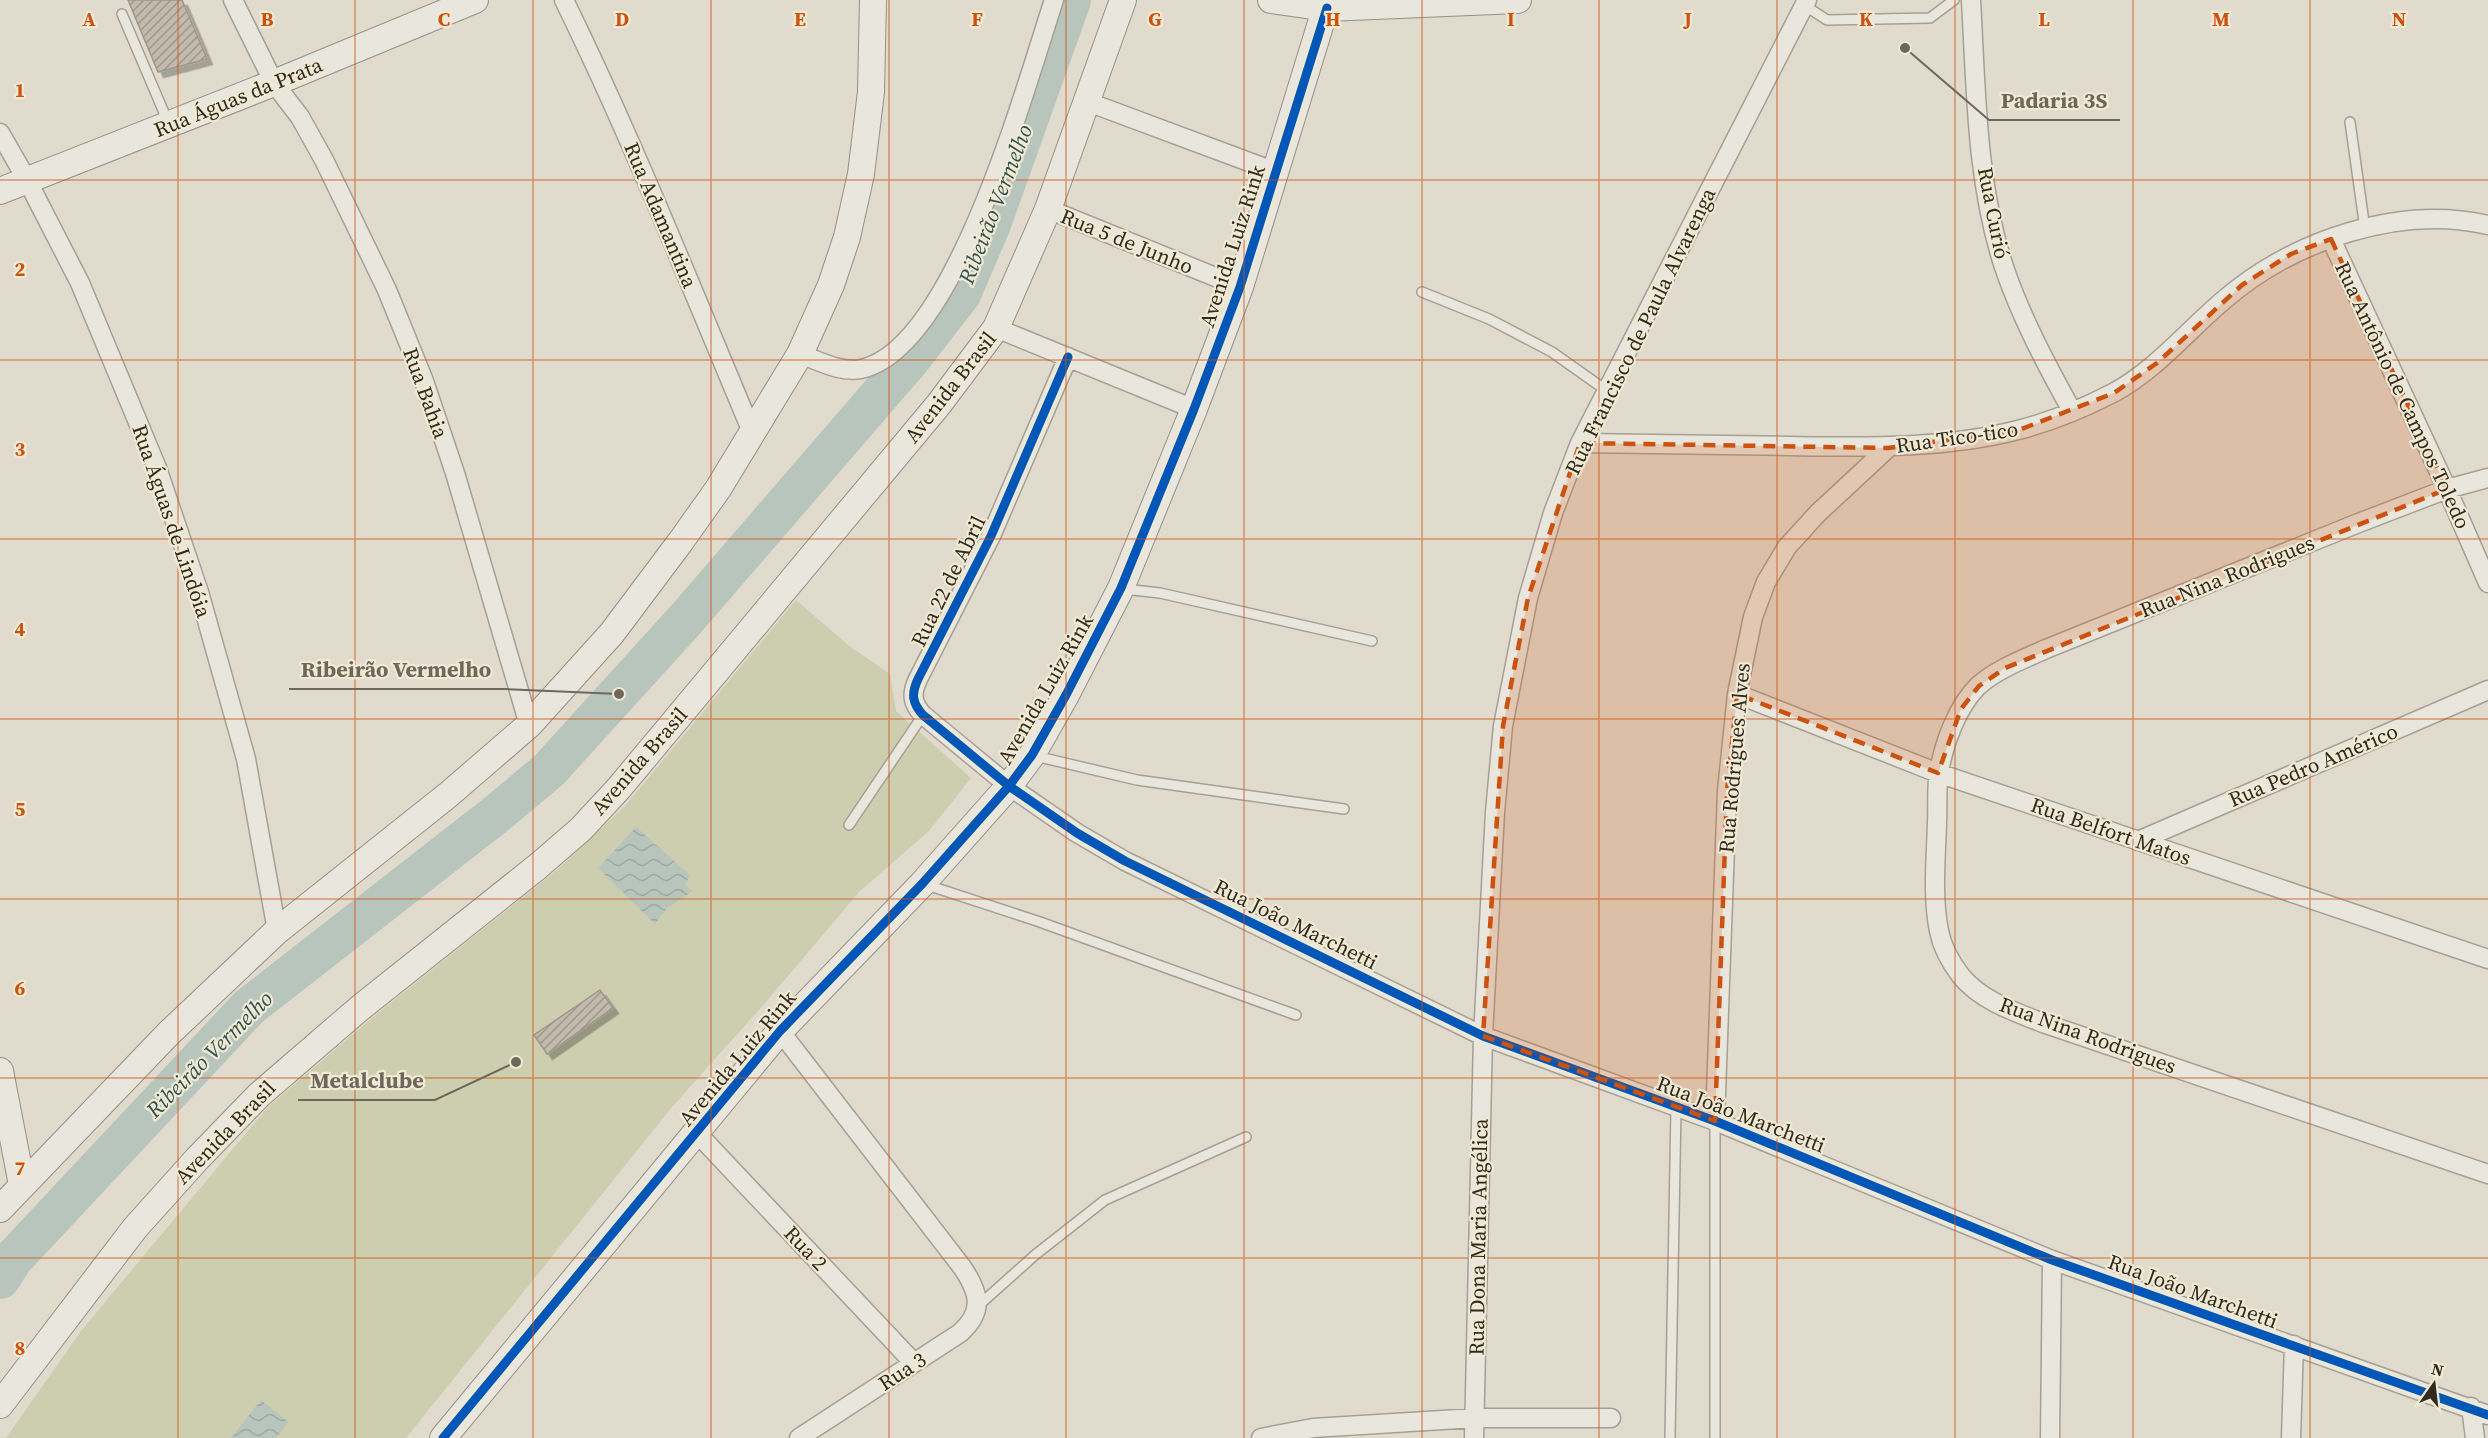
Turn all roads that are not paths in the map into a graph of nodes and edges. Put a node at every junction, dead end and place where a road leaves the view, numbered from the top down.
1 (233, 0) edge
2 (475, 0) edge
3 (564, 0) edge
4 (873, 0) edge
5 (1054, 0) edge
6 (1123, 0) edge
7 (1271, 0) edge
8 (1518, 0) edge
9 (1954, 0) edge
10 (1971, 0) edge
11 (1805, 3) edge
12 (1328, 4) edge
13 (122, 14) dead end
14 (274, 83) junction
15 (1088, 102) junction
16 (2350, 122) dead end
17 (169, 124) junction
18 (0, 133) edge
19 (1276, 172) junction
20 (27, 180) junction
21 (0, 191) edge
22 (1048, 209) junction
23 (2488, 225) edge
24 (2365, 229) junction
25 (2331, 239) junction
26 (1240, 286) junction
27 (1422, 292) dead end
28 (996, 328) junction
29 (800, 354) junction
30 (1068, 357) junction
31 (1607, 391) junction
32 (1194, 409) junction
33 (2072, 411) junction
34 (752, 432) junction
35 (1580, 443) junction
36 (1888, 447) junction
37 (2488, 478) edge
38 (2447, 489) junction
39 (2488, 583) edge
40 (1121, 588) junction
41 (1372, 642) dead end
42 (2488, 690) edge
43 (1737, 694) junction
44 (922, 715) junction
45 (529, 725) junction
46 (1032, 755) junction
47 (1938, 773) junction
48 (1009, 786) junction
49 (1344, 809) dead end
50 (849, 825) dead end
51 (2138, 841) junction
52 (922, 884) junction
53 (277, 931) junction
54 (2488, 959) edge
55 (1296, 1015) dead end
56 (780, 1031) junction
57 (1483, 1036) junction
58 (0, 1071) edge
59 (1676, 1108) junction
60 (1715, 1121) junction
61 (697, 1133) junction
62 (1246, 1137) dead end
63 (2488, 1174) edge
64 (22, 1185) junction
65 (0, 1209) edge
66 (2052, 1260) junction
67 (976, 1307) junction
68 (2294, 1346) junction
69 (914, 1363) junction
70 (0, 1406) edge
71 (2471, 1407) junction
72 (2488, 1415) edge
73 (1475, 1418) junction
74 (1611, 1418) dead end
75 (443, 1438) edge
76 (799, 1438) edge
77 (1261, 1438) edge
78 (1474, 1438) edge
79 (1670, 1438) edge
80 (1715, 1438) edge
81 (2050, 1438) edge
82 (2290, 1438) edge
83 (2475, 1438) edge

1 - 14 street, Rua Bahia
2 - 14 main road, Rua Águas da Prata
3 - 34 street, Rua Adamantina
4 - 29 main road
5 - 29 street
6 - 15 main road, Avenida Brasil
7 - 12 main road
8 - 12 main road
9 - 11 lane
10 - 33 street, Rua Curió
11 - 31 street, Rua Francisco de Paula Alvarenga
12 - 19 main road, Avenida Luiz Rink
13 - 17 lane
14 - 17 main road, Rua Águas da Prata
14 - 45 street, Rua Bahia
15 - 19 street
15 - 22 main road, Avenida Brasil
16 - 24 lane
17 - 20 main road, Rua Águas da Prata
18 - 20 street, Rua Águas de Lindóia
19 - 26 main road, Avenida Luiz Rink
20 - 21 main road, Rua Águas da Prata
20 - 53 street, Rua Águas de Lindóia
22 - 26 street, Rua 5 de Junho
22 - 28 main road, Avenida Brasil
23 - 24 street, Rua Tico-tico
24 - 25 street, Rua Tico-tico
25 - 33 street, Rua Tico-tico
25 - 38 street, Rua Antônio de Campos Toledo
26 - 32 main road, Avenida Luiz Rink
27 - 31 lane
28 - 30 street
28 - 70 main road, Avenida Brasil
29 - 34 main road
30 - 32 street
30 - 44 street, Rua 22 de Abril
31 - 35 street, Rua Francisco de Paula Alvarenga
32 - 40 main road, Avenida Luiz Rink
33 - 36 street, Rua Tico-tico
34 - 45 main road
35 - 36 street, Rua Tico-tico
35 - 57 street, Rua Francisco de Paula Alvarenga
36 - 43 street, Rua Rodrigues Alves
37 - 38 street, Rua Nina Rodrigues
38 - 39 street, Rua Antônio de Campos Toledo
38 - 47 street, Rua Nina Rodrigues
40 - 41 lane
40 - 46 main road, Avenida Luiz Rink
42 - 51 street, Rua Pedro Américo
43 - 47 street, Rua Belfort Matos
43 - 60 street, Rua Rodrigues Alves
44 - 48 street
44 - 50 lane
45 - 53 main road
46 - 48 main road, Avenida Luiz Rink
46 - 49 lane
47 - 51 street, Rua Belfort Matos
47 - 63 street, Rua Nina Rodrigues
48 - 52 main road, Avenida Luiz Rink
48 - 57 street, Rua João Marchetti
51 - 54 street, Rua Belfort Matos
52 - 55 lane
52 - 56 main road, Avenida Luiz Rink
53 - 64 main road
56 - 61 main road, Avenida Luiz Rink
56 - 67 street
57 - 59 street, Rua João Marchetti
57 - 73 street, Rua Dona Maria Angélica
58 - 64 main road
59 - 60 street, Rua João Marchetti
59 - 79 lane
60 - 66 street, Rua João Marchetti
60 - 80 lane
61 - 69 street, Rua 2
61 - 75 main road, Avenida Luiz Rink
62 - 67 lane
64 - 65 main road
66 - 68 street, Rua João Marchetti
66 - 81 street
67 - 69 street, Rua 3
68 - 71 street, Rua João Marchetti
68 - 82 street
69 - 76 street, Rua 3
71 - 72 street, Rua João Marchetti
71 - 83 street
73 - 74 street
73 - 77 street
73 - 78 street, Rua Dona Maria Angélica

